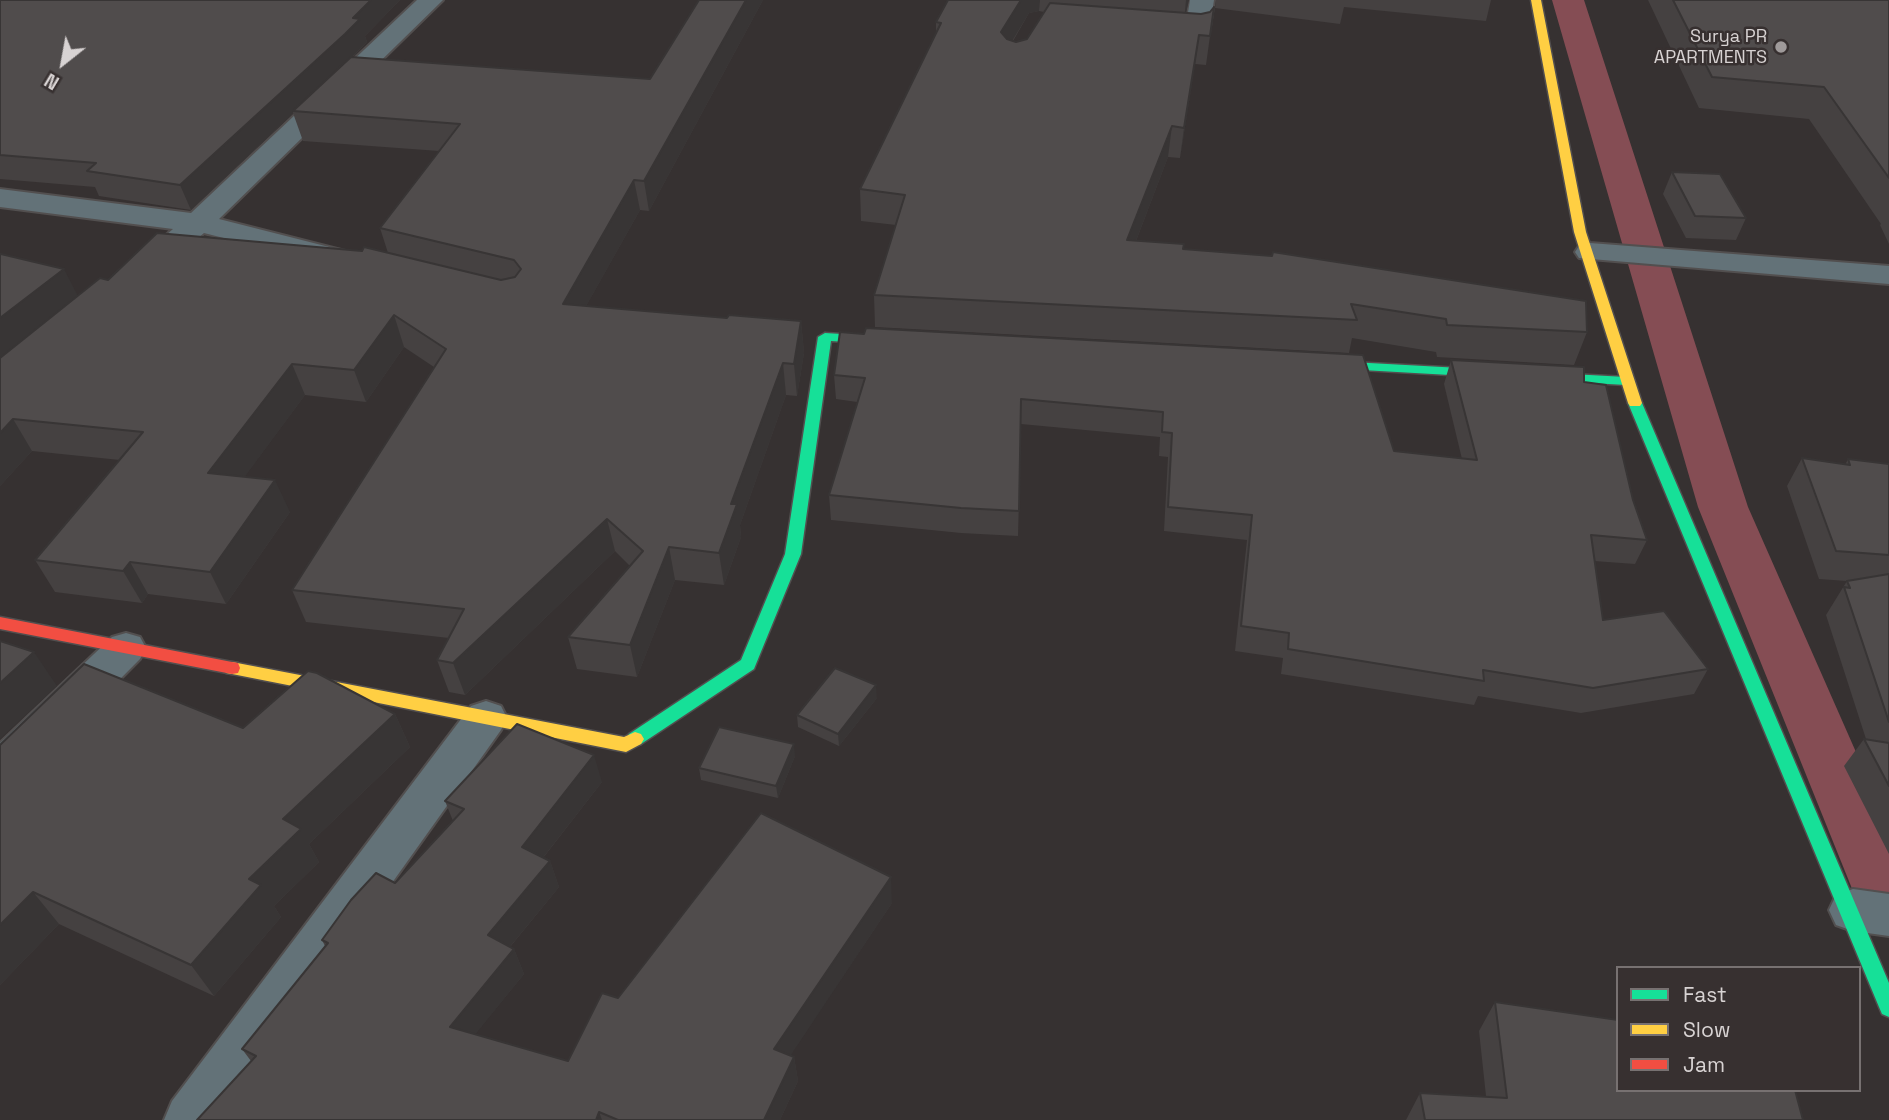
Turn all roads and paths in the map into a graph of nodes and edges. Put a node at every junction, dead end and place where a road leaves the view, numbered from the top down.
1 (431, 0) edge
2 (1202, 0) edge
3 (1536, 0) edge
4 (1144, 29) edge
5 (0, 198) edge
6 (198, 223) junction
7 (1588, 252) junction
8 (360, 263) edge
9 (1888, 277) edge
10 (125, 282) edge
11 (908, 341) edge
12 (1295, 363) edge
13 (1626, 381) junction
14 (0, 623) edge
15 (126, 648) junction
16 (486, 718) junction
17 (0, 771) edge
18 (1863, 911) edge
19 (1889, 1007) edge
20 (191, 1120) edge

1 - 6 street
2 - 4 street
3 - 7 street
5 - 6 street
6 - 8 street
6 - 10 street
7 - 9 street
7 - 13 street
11 - 16 street
12 - 13 street
13 - 18 street
14 - 15 street
15 - 16 street
15 - 17 street
16 - 20 street
18 - 19 street

